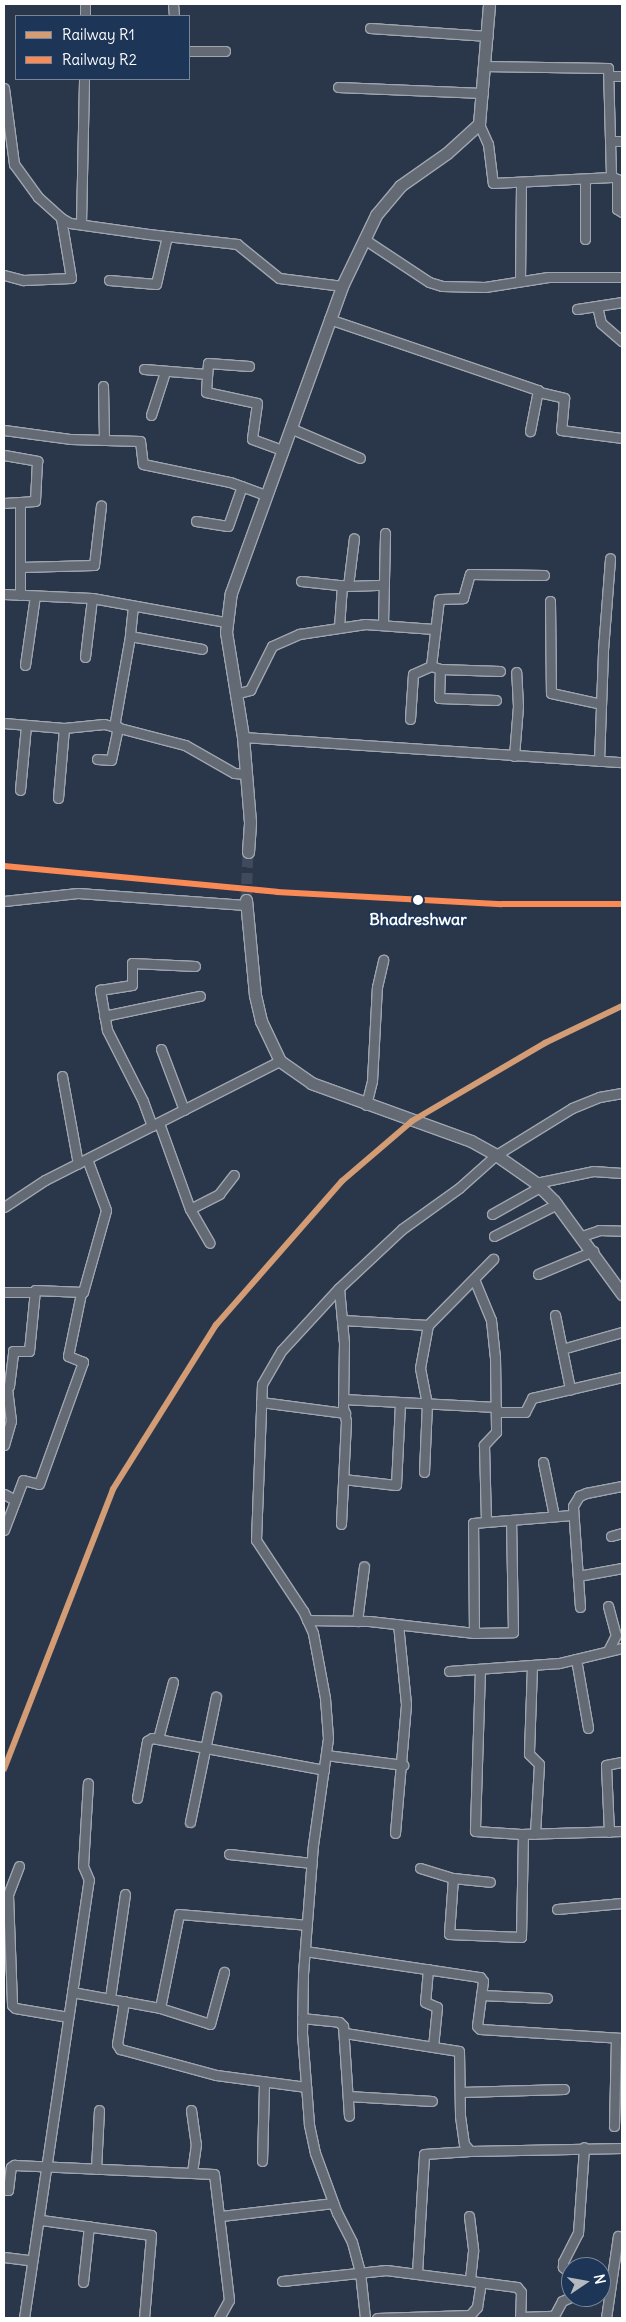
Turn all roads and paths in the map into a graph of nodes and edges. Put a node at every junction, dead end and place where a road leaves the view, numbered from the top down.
1 (489, 4) edge
2 (370, 28) dead end
3 (488, 36) junction
4 (190, 51) edge
5 (225, 51) dead end
6 (483, 66) junction
7 (610, 76) junction
8 (622, 76) edge
9 (84, 80) edge
10 (338, 87) dead end
11 (4, 88) edge
12 (483, 93) junction
13 (5, 103) edge
14 (479, 124) junction
15 (610, 141) junction
16 (622, 141) edge
17 (612, 177) junction
18 (585, 179) junction
19 (521, 182) junction
20 (622, 212) edge
21 (61, 218) junction
22 (81, 224) junction
23 (167, 236) junction
24 (364, 239) junction
25 (585, 239) dead end
26 (4, 275) edge
27 (622, 277) edge
28 (109, 280) dead end
29 (520, 281) junction
30 (340, 289) junction
31 (622, 302) edge
32 (597, 306) junction
33 (577, 309) dead end
34 (329, 319) junction
35 (622, 340) edge
36 (249, 366) dead end
37 (144, 369) dead end
38 (165, 372) junction
39 (207, 374) junction
40 (103, 386) dead end
41 (538, 392) junction
42 (151, 416) dead end
43 (290, 428) junction
44 (4, 430) edge
45 (530, 431) dead end
46 (622, 438) edge
47 (104, 440) junction
48 (282, 450) junction
49 (4, 455) edge
50 (360, 458) dead end
51 (242, 486) junction
52 (265, 495) junction
53 (20, 502) junction
54 (4, 503) edge
55 (101, 505) dead end
56 (196, 520) dead end
57 (386, 533) dead end
58 (354, 538) dead end
59 (610, 558) dead end
60 (20, 567) junction
61 (544, 575) dead end
62 (301, 580) dead end
63 (345, 585) junction
64 (384, 585) junction
65 (4, 594) edge
66 (20, 595) junction
67 (35, 596) junction
68 (92, 598) junction
69 (550, 601) dead end
70 (133, 606) junction
71 (226, 622) junction
72 (384, 624) junction
73 (339, 627) junction
74 (434, 628) junction
75 (130, 636) junction
76 (202, 649) dead end
77 (85, 657) dead end
78 (24, 665) dead end
79 (431, 666) junction
80 (440, 668) junction
81 (500, 671) dead end
82 (516, 672) dead end
83 (235, 694) junction
84 (496, 700) dead end
85 (601, 704) junction
86 (410, 719) dead end
87 (4, 722) edge
88 (26, 724) junction
89 (116, 727) junction
90 (64, 728) junction
91 (243, 737) junction
92 (514, 756) junction
93 (97, 759) dead end
94 (599, 761) junction
95 (622, 762) edge
96 (246, 774) junction
97 (20, 790) dead end
98 (58, 798) dead end
99 (248, 852) tunnel mouth
100 (4, 901) edge
101 (246, 903) joint
102 (383, 960) dead end
103 (196, 966) dead end
104 (200, 996) dead end
105 (104, 1016) junction
106 (161, 1049) dead end
107 (280, 1062) junction
108 (62, 1076) dead end
109 (622, 1093) edge
110 (366, 1105) junction
111 (184, 1110) junction
112 (156, 1124) junction
113 (496, 1154) junction
114 (83, 1161) junction
115 (622, 1173) edge
116 (234, 1174) dead end
117 (538, 1185) junction
118 (557, 1204) junction
119 (4, 1207) edge
120 (190, 1209) junction
121 (492, 1214) dead end
122 (622, 1231) edge
123 (494, 1236) dead end
124 (582, 1236) junction
125 (210, 1243) dead end
126 (593, 1251) junction
127 (493, 1259) dead end
128 (538, 1274) dead end
129 (474, 1279) junction
130 (339, 1288) junction
131 (4, 1292) edge
132 (34, 1292) junction
133 (81, 1294) junction
134 (622, 1294) edge
135 (554, 1315) dead end
136 (343, 1320) junction
137 (428, 1325) junction
138 (622, 1332) edge
139 (562, 1348) junction
140 (622, 1377) edge
141 (6, 1388) edge
142 (570, 1389) junction
143 (343, 1400) junction
144 (261, 1402) junction
145 (400, 1402) junction
146 (427, 1404) junction
147 (496, 1409) junction
148 (345, 1414) junction
149 (4, 1445) edge
150 (543, 1462) dead end
151 (424, 1472) dead end
152 (343, 1479) junction
153 (622, 1486) edge
154 (4, 1494) edge
155 (15, 1500) junction
156 (572, 1515) junction
157 (554, 1516) junction
158 (511, 1520) junction
159 (486, 1522) junction
160 (341, 1524) dead end
161 (4, 1530) edge
162 (622, 1533) edge
163 (610, 1536) dead end
164 (364, 1566) dead end
165 (622, 1568) edge
166 (578, 1576) junction
167 (608, 1606) dead end
168 (580, 1607) dead end
169 (307, 1620) junction
170 (357, 1620) junction
171 (398, 1624) junction
172 (474, 1633) junction
173 (622, 1648) edge
174 (608, 1651) junction
175 (576, 1659) junction
176 (532, 1666) junction
177 (480, 1668) junction
178 (449, 1671) dead end
179 (173, 1682) dead end
180 (216, 1697) dead end
181 (588, 1728) dead end
182 (158, 1739) junction
183 (204, 1748) junction
184 (326, 1755) junction
185 (622, 1762) edge
186 (403, 1765) junction
187 (324, 1770) junction
188 (88, 1783) dead end
189 (137, 1798) dead end
190 (190, 1822) dead end
191 (622, 1831) edge
192 (610, 1832) junction
193 (394, 1833) dead end
194 (523, 1834) junction
195 (536, 1834) junction
196 (229, 1854) dead end
197 (312, 1864) junction
198 (18, 1866) dead end
199 (420, 1868) dead end
200 (453, 1878) junction
201 (490, 1882) dead end
202 (125, 1894) dead end
203 (622, 1903) edge
204 (557, 1908) dead end
205 (307, 1925) junction
206 (305, 1951) junction
207 (428, 1969) junction
208 (224, 1972) dead end
209 (72, 1992) junction
210 (481, 1995) junction
211 (110, 1998) junction
212 (547, 1998) dead end
213 (124, 2001) junction
214 (9, 2007) edge
215 (160, 2008) junction
216 (68, 2017) junction
217 (302, 2018) junction
218 (345, 2033) junction
219 (619, 2038) edge
220 (433, 2047) junction
221 (264, 2083) junction
222 (306, 2087) junction
223 (564, 2090) dead end
224 (461, 2092) junction
225 (348, 2096) junction
226 (432, 2101) dead end
227 (99, 2110) dead end
228 (190, 2110) dead end
229 (349, 2116) dead end
230 (614, 2126) dead end
231 (584, 2147) junction
232 (622, 2148) edge
233 (470, 2151) junction
234 (262, 2162) dead end
235 (48, 2168) junction
236 (96, 2169) junction
237 (192, 2171) junction
238 (4, 2190) edge
239 (333, 2203) junction
240 (221, 2216) junction
241 (469, 2216) dead end
242 (41, 2220) junction
243 (89, 2226) junction
244 (618, 2236) dead end
245 (4, 2257) edge
246 (566, 2257) edge
247 (30, 2260) junction
248 (611, 2268) edge
249 (360, 2272) junction
250 (417, 2273) junction
251 (470, 2280) junction
252 (282, 2281) dead end
253 (83, 2282) dead end
254 (481, 2282) junction
255 (561, 2303) edge
256 (24, 2318) edge
257 (144, 2318) edge
258 (219, 2318) edge
259 (366, 2318) edge
260 (377, 2318) edge
261 (520, 2318) edge

1 - 3 street
2 - 3 street
3 - 6 street
4 - 5 street
6 - 7 street
6 - 12 street
7 - 8 street
7 - 15 street
9 - 22 street
10 - 12 street
11 - 13 street
12 - 14 street
13 - 21 street
14 - 19 street
14 - 24 street
15 - 16 street
15 - 17 street
17 - 18 street
17 - 20 street
18 - 19 street
18 - 25 street
19 - 29 street
21 - 22 street
21 - 26 street
22 - 23 street
23 - 28 street
23 - 30 street
24 - 29 street
24 - 30 street
27 - 29 street
30 - 34 street
31 - 32 street
32 - 33 street
32 - 35 street
34 - 41 street
34 - 43 street
36 - 39 street
37 - 38 street
38 - 39 street
38 - 42 street
39 - 48 street
40 - 47 street
41 - 45 street
41 - 46 street
43 - 48 street
43 - 50 street
44 - 47 street
47 - 51 street
48 - 52 street
49 - 53 street
51 - 52 street
51 - 56 street
52 - 71 street
53 - 54 street
53 - 60 street
55 - 60 street
57 - 64 street
58 - 63 street
59 - 85 street
60 - 66 street
61 - 74 street
62 - 63 street
63 - 64 street
63 - 73 street
64 - 72 street
65 - 66 street
66 - 67 street
67 - 68 street
67 - 78 street
68 - 70 street
68 - 77 street
69 - 85 street
70 - 71 street
70 - 75 street
71 - 83 street
72 - 73 street
72 - 74 street
73 - 83 street
74 - 79 street
75 - 76 street
75 - 89 street
79 - 80 street
79 - 86 street
80 - 81 street
80 - 84 street
82 - 92 street
83 - 91 street
85 - 94 street
87 - 88 street
88 - 90 street
88 - 97 street
89 - 90 street
89 - 93 street
89 - 96 street
90 - 98 street
91 - 92 street
91 - 96 street
92 - 94 street
94 - 95 street
96 - 99 street
100 - 101 street
101 - 107 street
102 - 110 street
103 - 105 street
104 - 105 street
105 - 112 street
106 - 111 street
107 - 110 street
107 - 111 street
108 - 114 street
109 - 113 street
110 - 113 street
111 - 112 street
112 - 114 street
112 - 120 street
113 - 117 street
113 - 130 street
114 - 119 street
114 - 133 street
115 - 117 street
116 - 120 street
117 - 118 street
117 - 121 street
118 - 123 street
118 - 124 street
120 - 125 street
122 - 124 street
124 - 126 street
126 - 128 street
126 - 134 street
127 - 129 street
129 - 137 street
129 - 147 street
130 - 136 street
130 - 144 street
131 - 132 street
132 - 133 street
132 - 141 street
133 - 155 street
135 - 139 street
136 - 137 street
136 - 143 street
137 - 146 street
138 - 139 street
139 - 142 street
140 - 142 street
141 - 149 street
142 - 147 street
143 - 145 street
143 - 148 street
144 - 148 street
144 - 169 street
145 - 146 street
145 - 152 street
146 - 147 street
146 - 151 street
147 - 159 street
148 - 152 street
150 - 157 street
152 - 160 street
153 - 156 street
154 - 155 street
155 - 161 street
156 - 157 street
156 - 166 street
157 - 158 street
158 - 159 street
158 - 172 street
159 - 172 street
162 - 163 street
164 - 170 street
165 - 166 street
166 - 168 street
167 - 174 street
169 - 170 street
169 - 184 street
170 - 171 street
171 - 172 street
171 - 186 street
173 - 174 street
174 - 175 street
175 - 176 street
175 - 181 street
176 - 177 street
176 - 195 street
177 - 178 street
177 - 194 street
179 - 182 street
180 - 183 street
182 - 183 street
182 - 189 street
183 - 187 street
183 - 190 street
184 - 186 street
184 - 187 street
185 - 192 street
186 - 193 street
187 - 197 street
188 - 209 street
191 - 192 street
192 - 195 street
194 - 195 street
194 - 200 street
196 - 197 street
197 - 205 street
198 - 214 street
199 - 200 street
200 - 201 street
202 - 211 street
203 - 204 street
205 - 206 street
205 - 215 street
206 - 207 street
206 - 217 street
207 - 210 street
207 - 220 street
208 - 215 street
209 - 211 street
209 - 216 street
210 - 212 street
210 - 219 street
211 - 213 street
213 - 215 street
213 - 221 street
214 - 216 street
216 - 235 street
217 - 218 street
217 - 222 street
218 - 220 street
218 - 225 street
219 - 230 street
220 - 224 street
221 - 222 street
221 - 234 street
222 - 239 street
223 - 224 street
224 - 233 street
225 - 226 street
225 - 229 street
227 - 236 street
228 - 237 street
231 - 232 street
231 - 233 street
231 - 246 street
233 - 250 street
235 - 236 street
235 - 238 street
235 - 242 street
236 - 237 street
237 - 240 street
239 - 240 street
239 - 249 street
240 - 258 street
241 - 251 street
242 - 243 street
242 - 247 street
243 - 253 street
243 - 257 street
244 - 248 street
245 - 247 street
247 - 256 street
249 - 250 street
249 - 252 street
249 - 259 street
250 - 251 street
251 - 254 street
254 - 260 street
254 - 261 street
255 - 261 street

